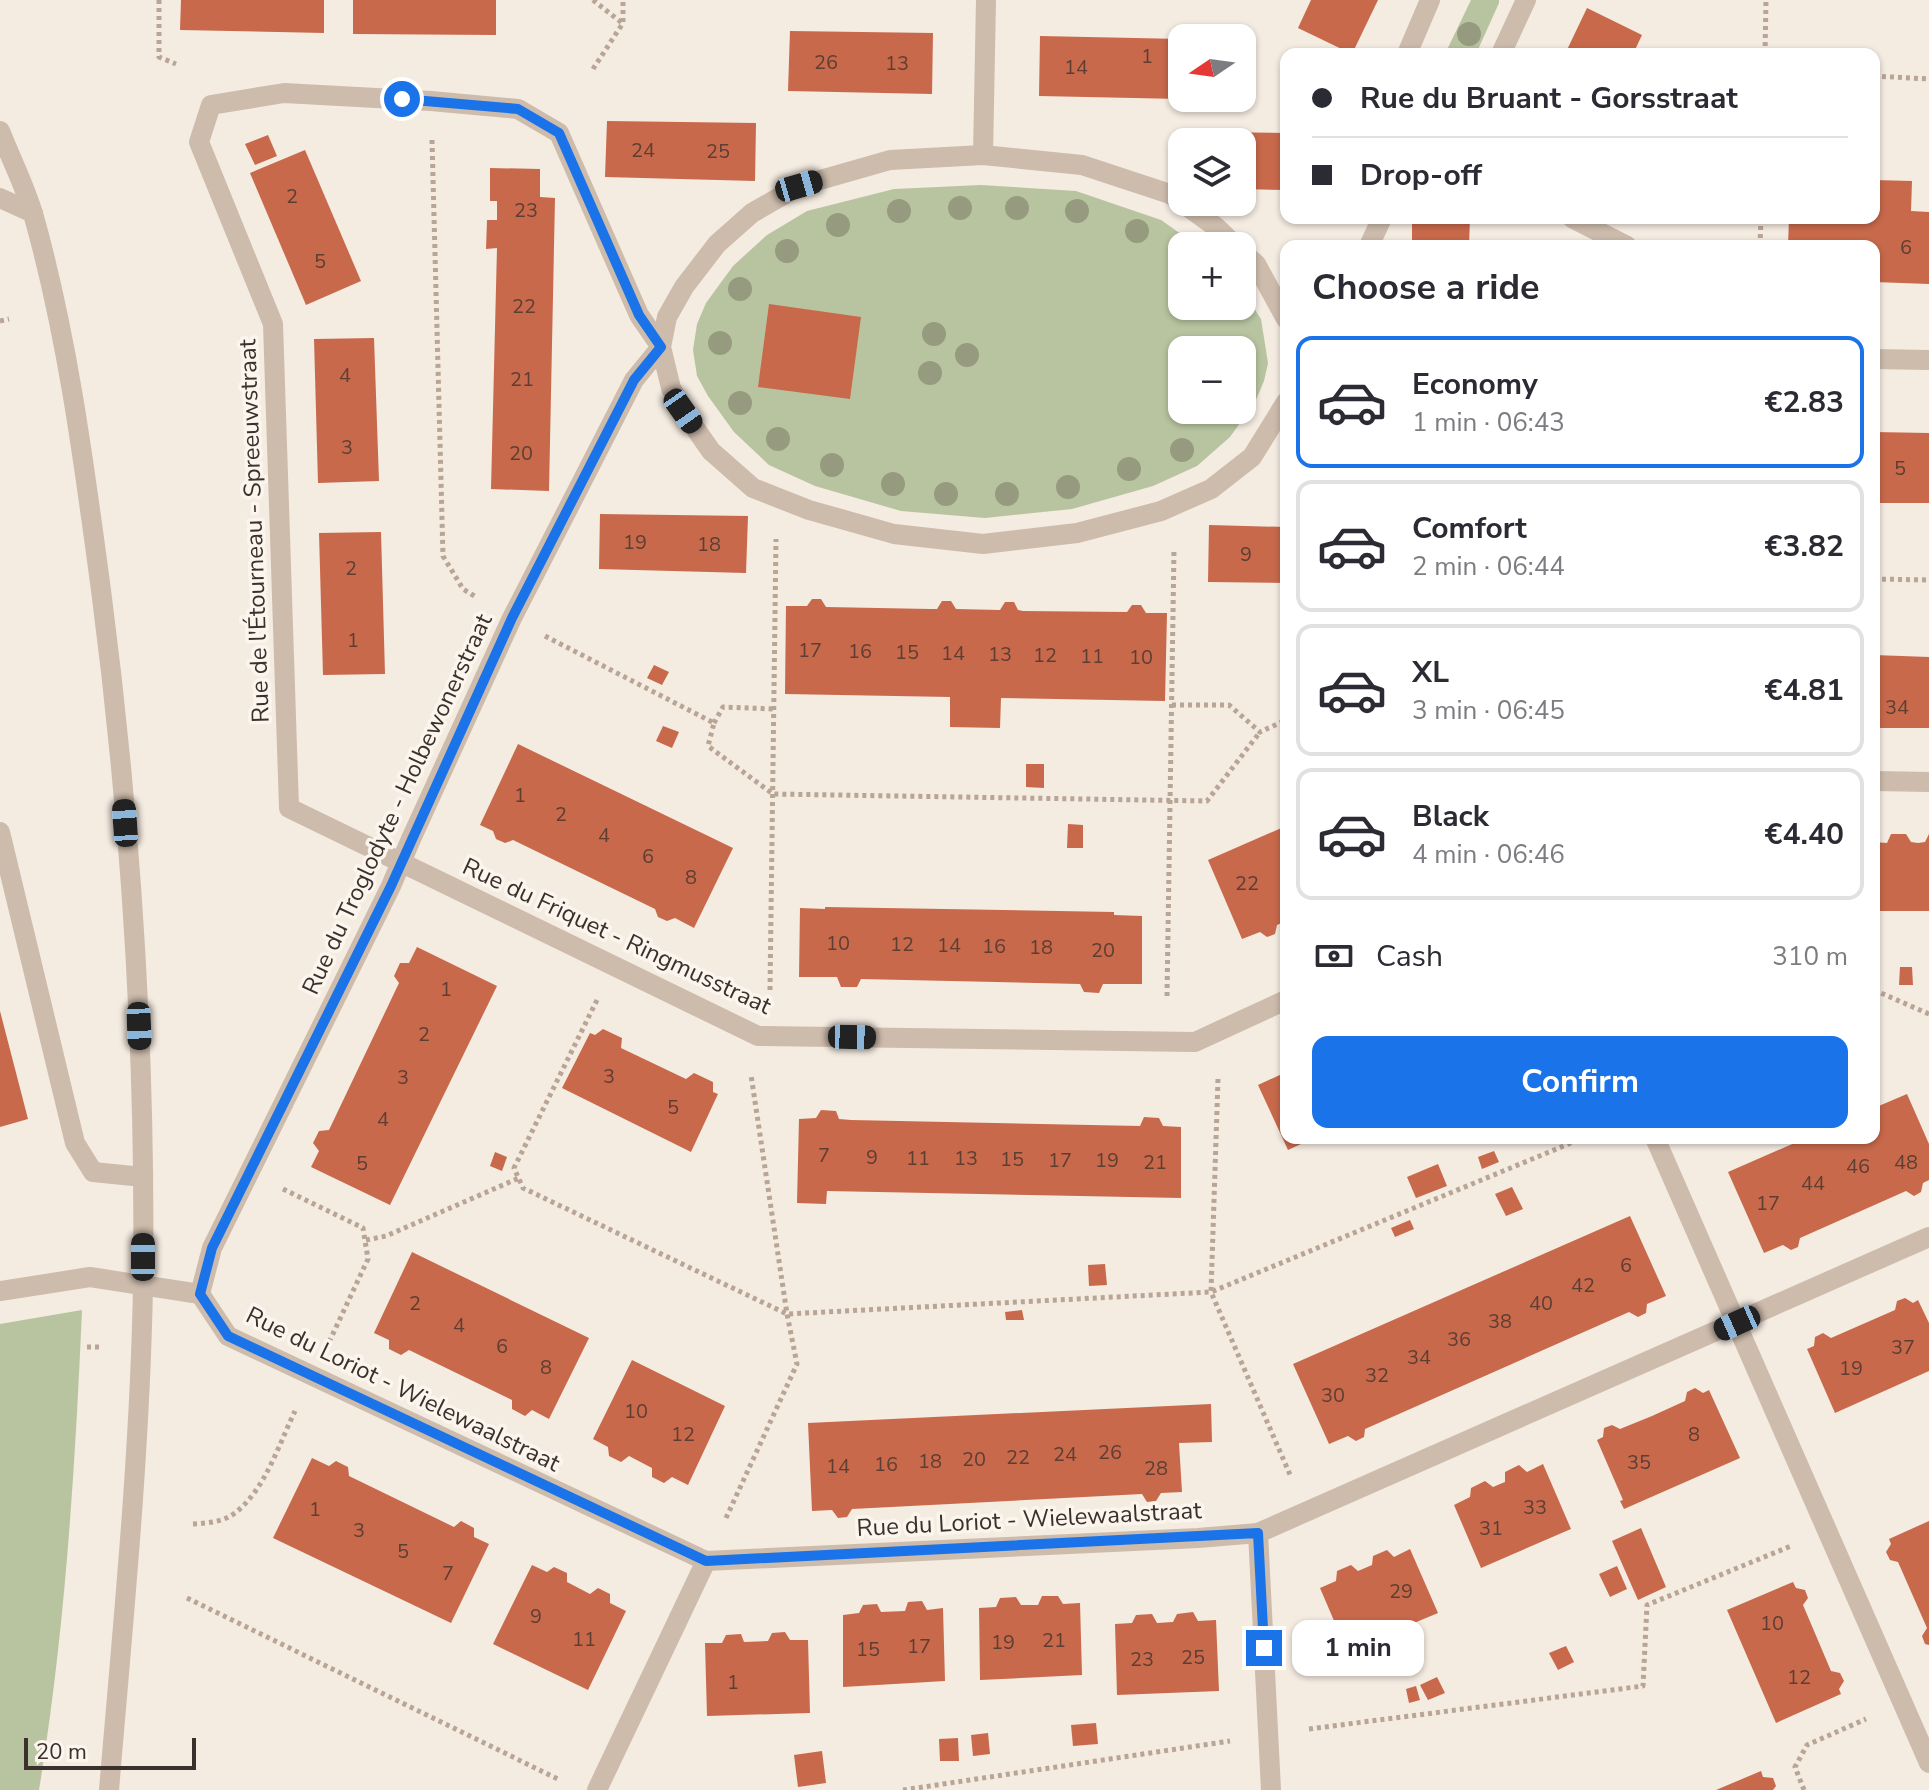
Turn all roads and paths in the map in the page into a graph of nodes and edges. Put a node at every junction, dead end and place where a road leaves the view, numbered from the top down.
1 (159, 0) edge
2 (593, 0) edge
3 (623, 0) edge
4 (986, 0) edge
5 (1430, 0) edge
6 (1526, 0) edge
7 (1766, 0) edge
8 (623, 23) junction
9 (1410, 48) edge
10 (1504, 48) edge
11 (1765, 48) edge
12 (176, 64) dead end
13 (593, 69) dead end
14 (1880, 76) edge
15 (1929, 79) edge
16 (431, 101) junction
17 (0, 131) edge
18 (983, 155) junction
19 (0, 198) edge
20 (33, 213) junction
21 (1584, 224) edge
22 (1221, 232) edge
23 (1615, 240) edge
24 (1256, 264) edge
25 (1280, 308) edge
26 (9, 319) dead end
27 (0, 321) edge
28 (661, 347) junction
29 (1880, 359) edge
30 (1929, 360) edge
31 (1280, 412) edge
32 (776, 524) dead end
33 (1175, 536) dead end
34 (1880, 579) edge
35 (1929, 580) edge
36 (484, 602) dead end
37 (538, 632) dead end
38 (1172, 705) junction
39 (774, 709) junction
40 (714, 723) junction
41 (1280, 723) edge
42 (1260, 732) junction
43 (1880, 781) edge
44 (1929, 782) edge
45 (773, 794) junction
46 (1171, 801) junction
47 (0, 832) edge
48 (400, 864) junction
49 (602, 989) dead end
50 (770, 990) dead end
51 (1880, 993) edge
52 (1167, 996) dead end
53 (1280, 1003) edge
54 (1929, 1014) edge
55 (750, 1067) dead end
56 (1218, 1079) dead end
57 (1569, 1144) edge
58 (1658, 1144) edge
59 (143, 1177) junction
60 (519, 1178) junction
61 (275, 1185) dead end
62 (1929, 1237) edge
63 (366, 1240) junction
64 (143, 1284) junction
65 (0, 1291) edge
66 (1211, 1292) junction
67 (200, 1294) junction
68 (787, 1314) junction
69 (1737, 1323) junction
70 (323, 1354) dead end
71 (299, 1403) dead end
72 (1297, 1492) dead end
73 (726, 1518) dead end
74 (193, 1524) dead end
75 (1258, 1533) junction
76 (1803, 1541) dead end
77 (706, 1561) junction
78 (187, 1598) dead end
79 (1879, 1713) dead end
80 (1308, 1729) dead end
81 (1245, 1738) dead end
82 (1929, 1763) edge
83 (571, 1785) dead end
84 (109, 1790) edge
85 (597, 1790) edge
86 (903, 1790) edge
87 (1271, 1790) edge
88 (1804, 1790) edge

1 - 12 path
2 - 8 path
3 - 8 path
4 - 18 street
5 - 9 street
6 - 10 street
7 - 11 path
8 - 13 path
14 - 15 path
16 - 28 street
16 - 36 path
16 - 48 street, Rue de l'Étourneau - Spreeuwstraat
17 - 20 street
18 - 22 street
18 - 28 street
19 - 20 street
20 - 59 street
21 - 23 street
24 - 25 street
26 - 27 path
28 - 31 street
28 - 48 street, Rue du Troglodyte - Holbewonerstraat
29 - 30 street
32 - 39 path
33 - 38 path
34 - 35 path
37 - 40 path
38 - 42 path
38 - 46 path
39 - 40 path
39 - 45 path
40 - 45 path
41 - 42 path
42 - 46 path
43 - 44 street
45 - 46 path
45 - 50 path
46 - 52 path
47 - 59 street
48 - 53 street, Rue du Friquet - Ringmusstraat
48 - 67 street, Rue du Troglodyte - Holbewonerstraat
49 - 60 path
51 - 54 path
55 - 68 path
56 - 66 path
57 - 66 path
58 - 69 street
59 - 64 street
60 - 63 path
60 - 68 path
61 - 63 path
62 - 69 street, Rue du Loriot - Wielewaalstraat
63 - 70 path
64 - 65 street
64 - 67 street
64 - 84 street
66 - 68 path
66 - 72 path
67 - 77 street, Rue du Loriot - Wielewaalstraat
68 - 73 path
69 - 75 street, Rue du Loriot - Wielewaalstraat
69 - 82 street
71 - 74 path
75 - 77 street, Rue du Loriot - Wielewaalstraat
75 - 87 street
76 - 80 path
77 - 85 street
78 - 83 path
79 - 88 path
81 - 86 path

